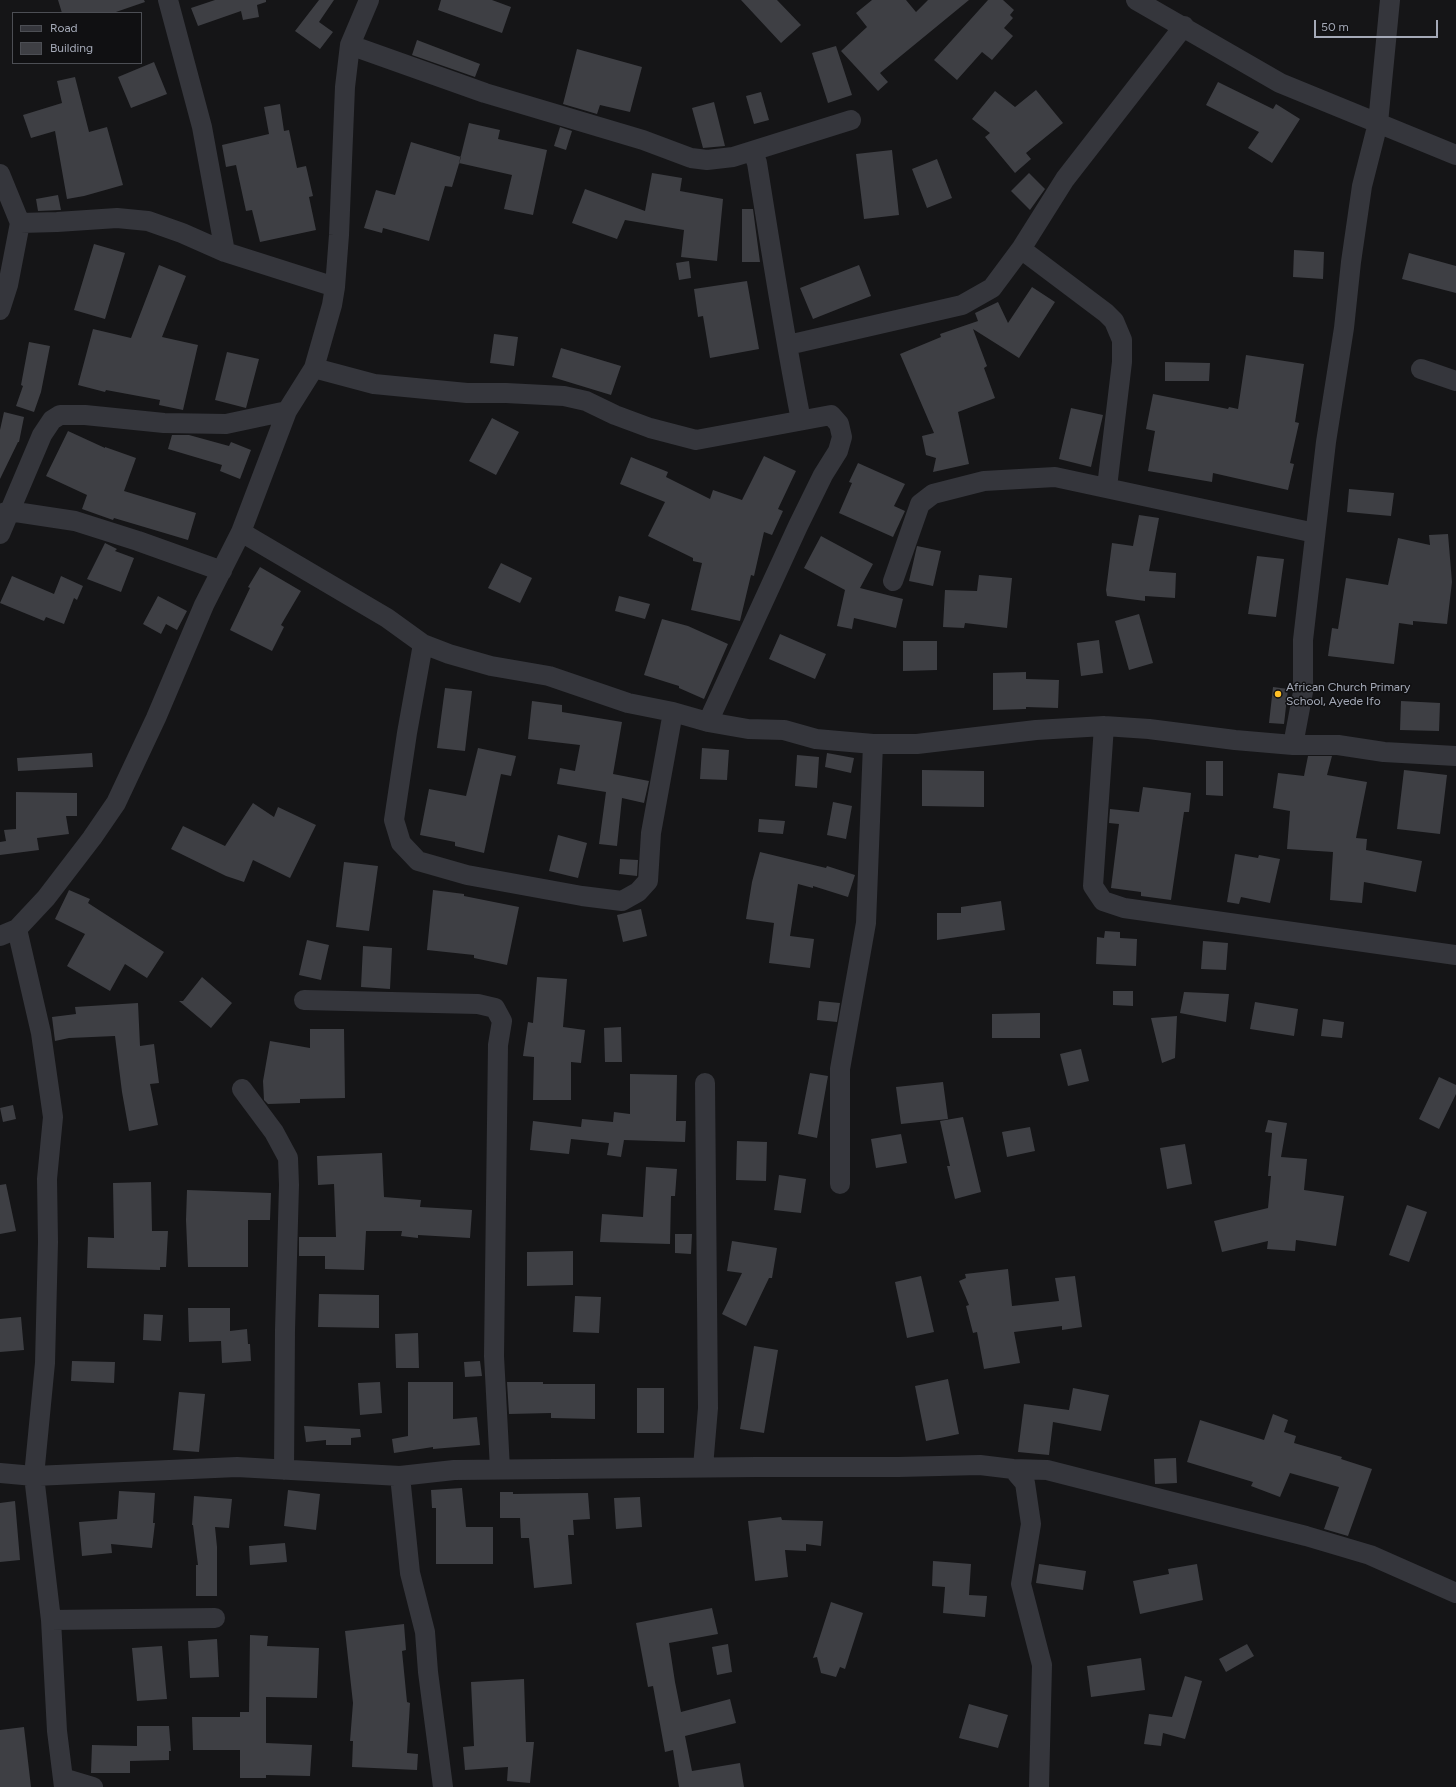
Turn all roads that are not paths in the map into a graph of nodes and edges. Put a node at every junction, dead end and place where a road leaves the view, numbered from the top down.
1 (168, 0) edge
2 (369, 0) edge
3 (1136, 0) edge
4 (1390, 0) edge
5 (1184, 26) junction
6 (350, 45) junction
7 (851, 120) dead end
8 (1378, 123) junction
9 (753, 152) junction
10 (1456, 154) edge
11 (0, 174) edge
12 (20, 223) junction
13 (1021, 249) junction
14 (225, 252) junction
15 (335, 287) junction
16 (0, 310) edge
17 (788, 345) junction
18 (314, 368) junction
19 (1421, 369) dead end
20 (1456, 381) edge
21 (287, 411) junction
22 (801, 420) junction
23 (1107, 488) junction
24 (5, 512) edge
25 (240, 532) junction
26 (1315, 533) junction
27 (0, 534) edge
28 (222, 571) junction
29 (893, 581) dead end
30 (423, 644) junction
31 (673, 712) junction
32 (708, 722) junction
33 (1104, 726) junction
34 (873, 744) junction
35 (1293, 745) junction
36 (1456, 756) edge
37 (8, 932) edge
38 (1456, 955) edge
39 (304, 1000) dead end
40 (705, 1083) dead end
41 (242, 1089) dead end
42 (840, 1184) dead end
43 (702, 1467) junction
44 (500, 1469) junction
45 (1013, 1469) junction
46 (284, 1470) junction
47 (0, 1473) edge
48 (34, 1476) junction
49 (400, 1476) junction
50 (1456, 1593) edge
51 (215, 1618) dead end
52 (51, 1620) junction
53 (64, 1783) edge
54 (94, 1787) edge
55 (443, 1787) edge
56 (1039, 1787) edge

1 - 14 street
2 - 6 street
3 - 5 street
4 - 8 street
5 - 8 street
5 - 13 street
6 - 9 street
6 - 15 street
7 - 9 street
8 - 10 street
8 - 26 street
9 - 17 street
11 - 12 street
12 - 14 street
12 - 16 street
13 - 17 street
13 - 23 street
14 - 15 street
15 - 18 street
17 - 22 street
18 - 21 street
18 - 22 street
19 - 20 street
21 - 24 street
21 - 25 street
22 - 32 street
23 - 26 street
23 - 29 street
24 - 27 street
24 - 28 street
25 - 28 street
25 - 30 street
26 - 35 street
28 - 37 street
30 - 31 street
30 - 31 street
31 - 32 street
32 - 34 street
33 - 34 street
33 - 35 street
33 - 38 street
34 - 42 street
35 - 36 street
37 - 48 street
39 - 44 street
40 - 43 street
41 - 46 street
43 - 44 street
43 - 45 street
44 - 49 street
45 - 50 street
45 - 56 street
46 - 48 street
46 - 49 street
47 - 48 street
48 - 52 street
49 - 55 street
51 - 52 street
52 - 53 street
53 - 54 street

